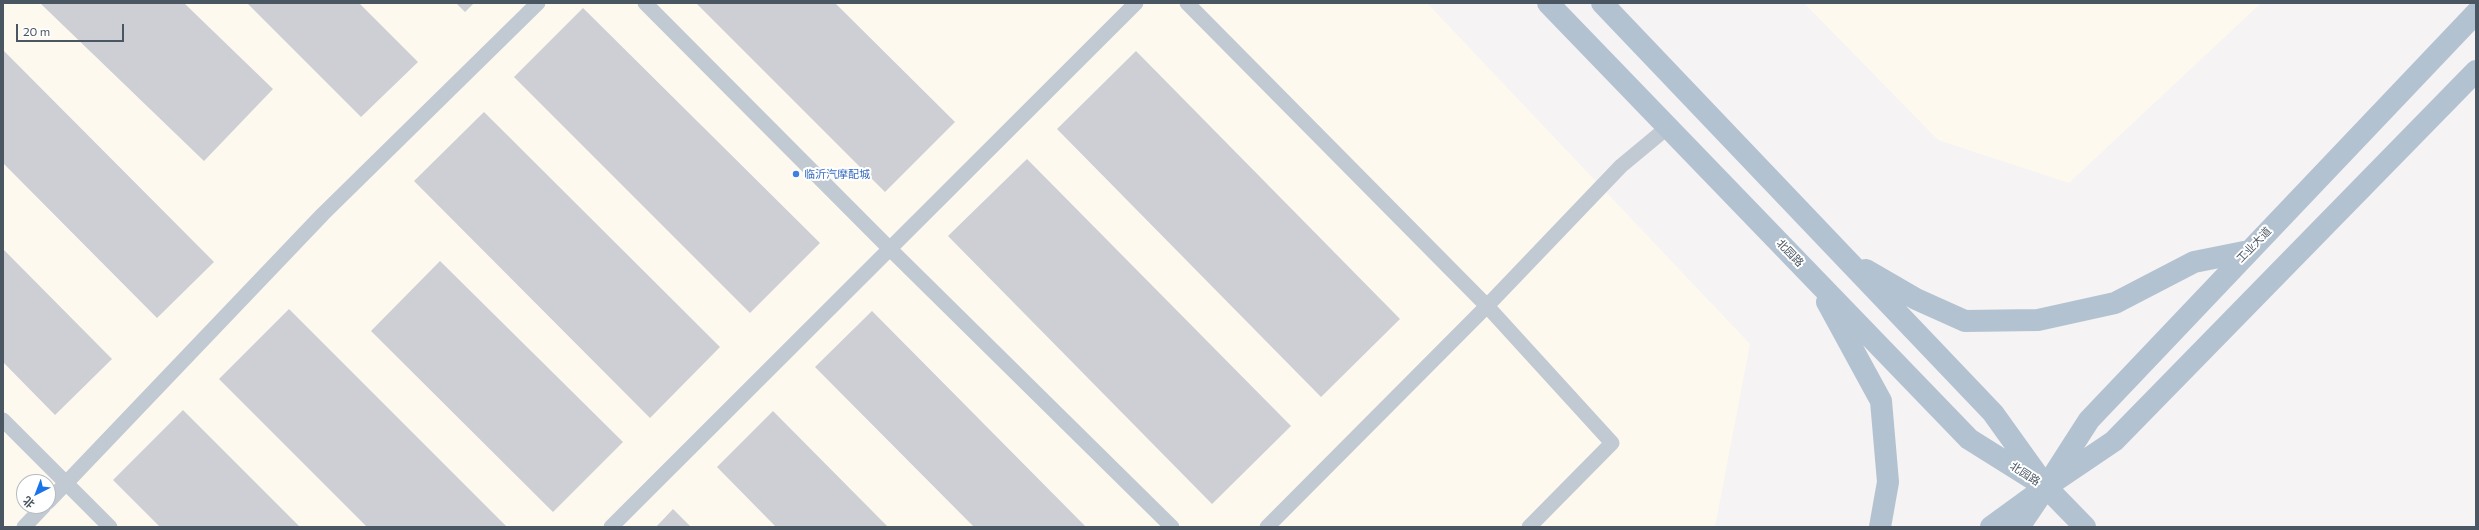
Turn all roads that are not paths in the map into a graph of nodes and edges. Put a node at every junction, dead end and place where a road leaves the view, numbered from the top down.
1 (538, 3) edge
2 (645, 3) edge
3 (1136, 3) edge
4 (1187, 3) edge
5 (1548, 3) edge
6 (1602, 3) edge
7 (2476, 13) edge
8 (2476, 71) edge
9 (1668, 127) junction
10 (890, 249) junction
11 (2249, 251) junction
12 (1844, 257) junction
13 (1814, 278) junction
14 (1487, 306) junction
15 (3, 420) edge
16 (66, 483) junction
17 (2046, 488) junction
18 (56, 494) edge
19 (36, 514) edge
20 (24, 527) edge
21 (110, 527) edge
22 (611, 527) edge
23 (1172, 527) edge
24 (1266, 527) edge
25 (1529, 527) edge
26 (1880, 527) edge
27 (1991, 527) edge
28 (2019, 527) edge
29 (2085, 527) edge

1 - 16 lane
2 - 10 lane
3 - 10 lane
4 - 14 lane
5 - 9 main road, 北园路
6 - 12 main road, 北园路
7 - 11 main road, 工业大道
8 - 17 main road, 工业大道
9 - 13 main road, 北园路
9 - 14 lane
10 - 22 lane
10 - 23 lane
11 - 12 main road
11 - 17 main road, 工业大道
12 - 17 main road, 北园路
13 - 17 main road, 北园路
13 - 26 main road
14 - 24 lane
14 - 25 lane
15 - 16 lane
16 - 18 lane
16 - 21 lane
17 - 27 main road, 工业大道
17 - 28 main road, 工业大道
17 - 29 main road, 北园路
19 - 20 lane

